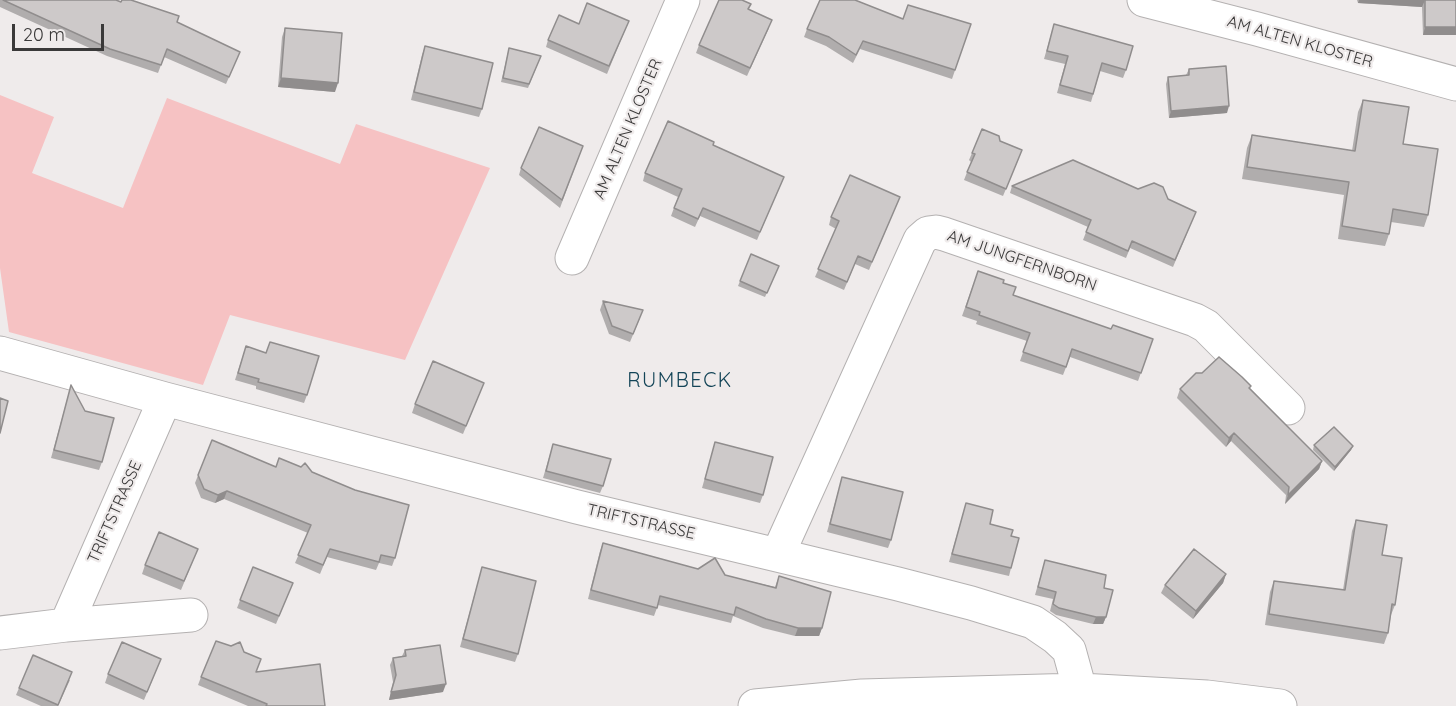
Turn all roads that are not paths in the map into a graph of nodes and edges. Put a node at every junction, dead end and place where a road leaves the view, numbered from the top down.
1 (683, 0) edge
2 (1144, 0) edge
3 (1456, 84) edge
4 (572, 258) dead end
5 (0, 353) edge
6 (165, 399) junction
7 (1288, 408) dead end
8 (778, 554) junction
9 (191, 615) dead end
10 (66, 625) junction
11 (0, 633) edge
12 (1080, 690) junction
13 (1133, 699) edge
14 (755, 706) edge
15 (1280, 706) edge

1 - 4 street, AM ALTEN KLOSTER
2 - 3 street, AM ALTEN KLOSTER
5 - 6 street, TRIFTSTRASSE
6 - 8 street, TRIFTSTRASSE
6 - 10 street, TRIFTSTRASSE
7 - 8 street, AM JUNGFERNBORN
8 - 12 street, TRIFTSTRASSE
9 - 10 street
10 - 11 street
12 - 13 street
12 - 14 street
13 - 15 street

